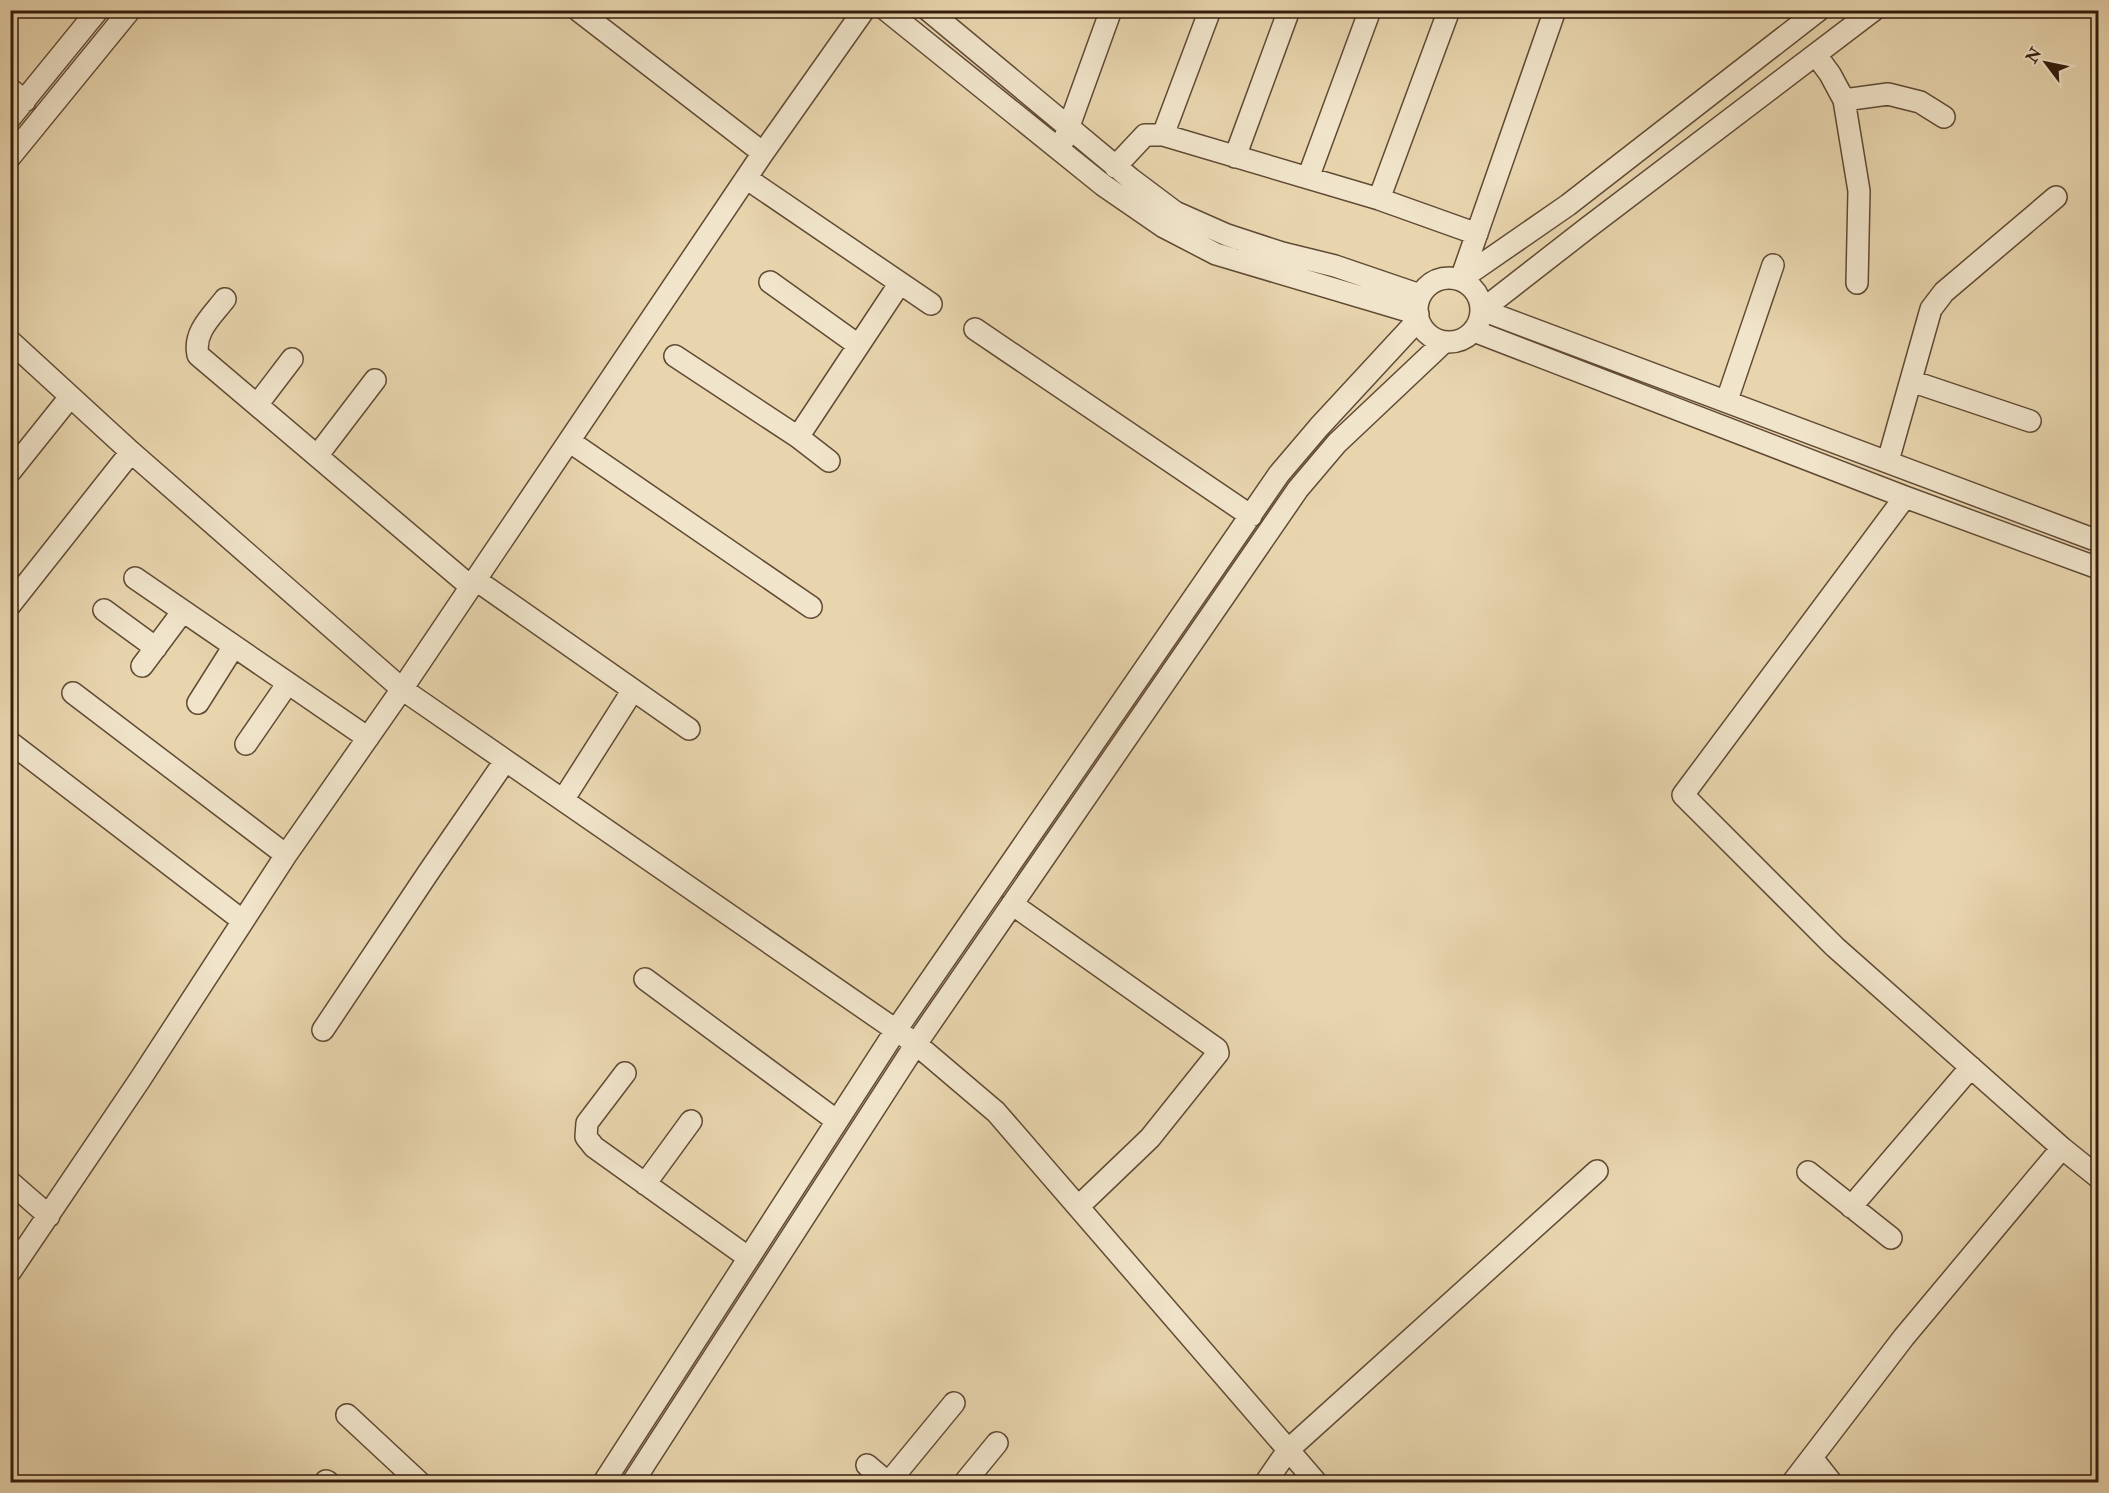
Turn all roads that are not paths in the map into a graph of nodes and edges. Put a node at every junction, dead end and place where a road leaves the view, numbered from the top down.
1 (98, 10) edge
2 (130, 10) edge
3 (864, 10) edge
4 (886, 10) edge
5 (928, 10) edge
6 (1111, 10) edge
7 (1210, 10) edge
8 (1289, 10) edge
9 (1370, 10) edge
10 (1449, 10) edge
11 (1555, 10) edge
12 (1819, 10) edge
13 (1874, 10) edge
14 (579, 11) edge
15 (1816, 55) junction
16 (18, 95) edge
17 (1844, 100) junction
18 (1944, 117) dead end
19 (10, 118) edge
20 (1069, 128) junction
21 (1163, 135) junction
22 (1060, 150) junction
23 (763, 153) junction
24 (10, 157) edge
25 (1235, 157) junction
26 (1115, 166) junction
27 (746, 178) junction
28 (1308, 178) junction
29 (2056, 197) dead end
30 (1379, 199) junction
31 (1477, 234) junction
32 (1773, 265) dead end
33 (1461, 279) junction
34 (770, 282) dead end
35 (900, 283) junction
36 (1857, 283) dead end
37 (225, 299) dead end
38 (931, 304) dead end
39 (1419, 310) junction
40 (1482, 310) junction
41 (975, 329) dead end
42 (1474, 331) junction
43 (10, 341) edge
44 (1444, 342) junction
45 (858, 345) junction
46 (675, 356) dead end
47 (292, 359) dead end
48 (375, 380) dead end
49 (1911, 381) junction
50 (70, 397) junction
51 (1727, 400) junction
52 (257, 405) junction
53 (2030, 421) dead end
54 (798, 437) junction
55 (569, 441) junction
56 (132, 452) junction
57 (317, 456) junction
58 (830, 461) dead end
59 (1888, 461) junction
60 (10, 472) edge
61 (1905, 497) junction
62 (1251, 516) junction
63 (2098, 541) edge
64 (2098, 568) edge
65 (135, 578) dead end
66 (473, 583) junction
67 (10, 605) edge
68 (811, 607) dead end
69 (104, 610) dead end
70 (183, 611) junction
71 (234, 646) junction
72 (156, 648) junction
73 (142, 666) dead end
74 (288, 683) junction
75 (402, 689) junction
76 (633, 690) junction
77 (73, 693) dead end
78 (198, 703) dead end
79 (689, 729) dead end
80 (368, 738) junction
81 (11, 743) edge
82 (246, 744) dead end
83 (505, 761) junction
84 (563, 800) junction
85 (286, 855) junction
86 (1012, 904) junction
87 (243, 921) junction
88 (645, 979) dead end
89 (323, 1030) dead end
90 (896, 1030) junction
91 (916, 1044) junction
92 (1971, 1067) junction
93 (625, 1073) dead end
94 (691, 1121) dead end
95 (837, 1121) junction
96 (2062, 1148) junction
97 (1597, 1171) dead end
98 (1808, 1172) dead end
99 (2098, 1177) edge
100 (10, 1182) edge
101 (645, 1184) junction
102 (1078, 1207) junction
103 (1851, 1207) junction
104 (49, 1216) junction
105 (1891, 1238) dead end
106 (749, 1258) junction
107 (10, 1272) edge
108 (954, 1403) dead end
109 (347, 1415) dead end
110 (997, 1443) dead end
111 (1288, 1450) junction
112 (1812, 1458) junction
113 (867, 1465) dead end
114 (420, 1482) edge
115 (604, 1482) edge
116 (633, 1482) edge
117 (888, 1482) edge
118 (964, 1482) edge
119 (1266, 1482) edge
120 (1316, 1482) edge
121 (1793, 1482) edge
122 (1831, 1482) edge

1 - 16 street
2 - 24 street
3 - 23 street
4 - 22 street
5 - 20 street
6 - 20 street
7 - 21 street
8 - 25 street
9 - 28 street
10 - 30 street
11 - 31 street
12 - 33 street
13 - 15 street
14 - 23 street
15 - 17 street
15 - 40 street
16 - 19 street
17 - 18 street
17 - 36 street
20 - 22 street
20 - 26 street
21 - 25 street
21 - 26 street
22 - 39 street
23 - 27 street
25 - 28 street
26 - 39 street
27 - 35 street
27 - 55 street
28 - 30 street
29 - 49 street
30 - 31 street
31 - 33 street
32 - 51 street
33 - 39 street
33 - 40 street
34 - 45 street
35 - 38 street
35 - 45 street
37 - 52 street
39 - 44 street
39 - 62 street
40 - 42 street
40 - 51 street
41 - 62 street
42 - 44 street
42 - 61 street
43 - 50 street
44 - 86 street
45 - 54 street
46 - 54 street
47 - 52 street
48 - 57 street
49 - 53 street
49 - 59 street
50 - 56 street
50 - 60 street
51 - 59 street
52 - 57 street
54 - 58 street
55 - 66 street
55 - 68 street
56 - 67 street
56 - 75 street
57 - 66 street
59 - 63 street
61 - 64 street
61 - 92 street
62 - 90 street
65 - 70 street
66 - 75 street
66 - 76 street
69 - 72 street
70 - 71 street
70 - 72 street
71 - 74 street
71 - 78 street
72 - 73 street
74 - 80 street
74 - 82 street
75 - 80 street
75 - 83 street
76 - 79 street
76 - 84 street
77 - 85 street
80 - 85 street
81 - 87 street
83 - 84 street
83 - 89 street
84 - 90 street
85 - 87 street
86 - 91 street
86 - 102 street
87 - 104 street
88 - 95 street
90 - 91 street
90 - 95 street
91 - 102 street
91 - 116 street
92 - 96 street
92 - 103 street
93 - 101 street
94 - 101 street
95 - 106 street
96 - 99 street
96 - 112 street
97 - 111 street
98 - 103 street
100 - 104 street
101 - 106 street
102 - 111 street
103 - 105 street
104 - 107 street
106 - 115 street
108 - 117 street
109 - 114 street
110 - 118 street
111 - 119 street
111 - 120 street
112 - 121 street
112 - 122 street
113 - 117 street

